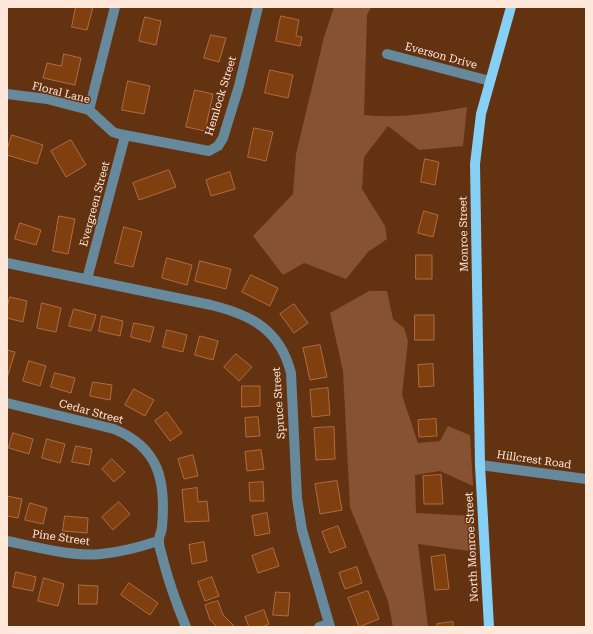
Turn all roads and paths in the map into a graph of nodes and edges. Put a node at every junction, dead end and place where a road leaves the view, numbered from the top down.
1 (115, 7) edge
2 (258, 7) edge
3 (511, 7) edge
4 (387, 54) dead end
5 (490, 81) junction
6 (7, 94) edge
7 (89, 110) junction
8 (126, 136) junction
9 (7, 263) edge
10 (87, 279) junction
11 (7, 403) edge
12 (480, 465) junction
13 (586, 478) edge
14 (7, 541) edge
15 (158, 541) junction
16 (326, 626) edge
17 (186, 627) edge
18 (489, 627) edge

1 - 7 street
2 - 8 street, Hemlock Street
3 - 5 main road, Monroe Street
4 - 5 street, Everson Drive
5 - 12 main road, Monroe Street
6 - 7 street, Floral Lane
7 - 8 street, Floral Lane
8 - 10 street, Evergreen Street
9 - 10 street, Spruce Street
10 - 16 street, Spruce Street
11 - 15 street, Cedar Street
12 - 13 street, Hillcrest Road
12 - 18 main road, North Monroe Street
14 - 15 street, Pine Street
15 - 17 street, Cedar Street

